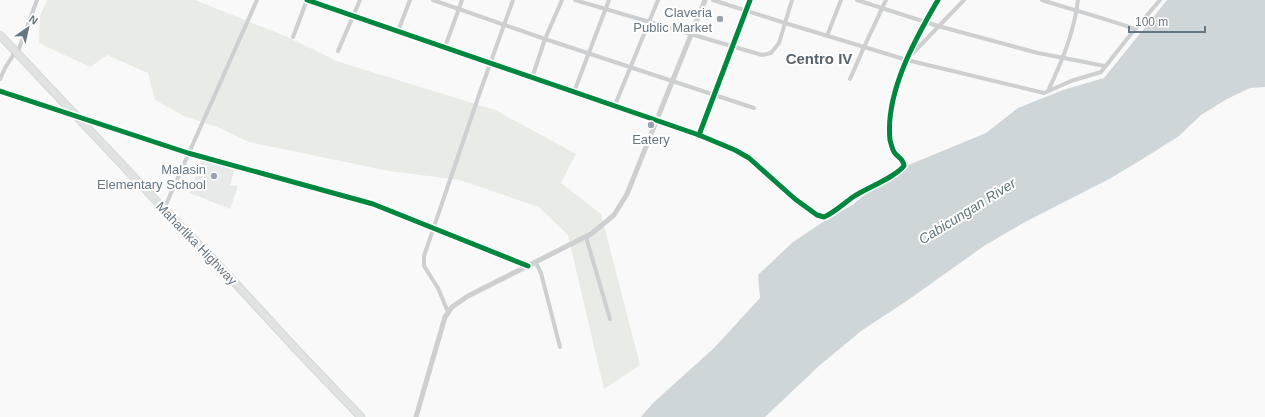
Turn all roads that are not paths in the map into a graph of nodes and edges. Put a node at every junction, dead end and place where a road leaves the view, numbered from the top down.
1 (37, 0) edge
2 (257, 0) edge
3 (308, 0) edge
4 (360, 0) edge
5 (410, 0) edge
6 (433, 0) edge
7 (462, 0) edge
8 (513, 0) edge
9 (562, 0) edge
10 (575, 0) edge
11 (609, 0) edge
12 (658, 0) edge
13 (705, 0) edge
14 (713, 0) edge
15 (750, 0) edge
16 (792, 0) edge
17 (841, 0) edge
18 (857, 0) edge
19 (886, 0) edge
20 (938, 0) edge
21 (964, 0) edge
22 (1042, 0) edge
23 (1078, 0) edge
24 (1160, 0) edge
25 (605, 8) junction
26 (882, 8) junction
27 (458, 9) junction
28 (746, 11) junction
29 (1076, 12) junction
30 (353, 16) junction
31 (649, 22) junction
32 (925, 22) junction
33 (785, 23) junction
34 (504, 24) junction
35 (938, 26) junction
36 (1135, 29) junction
37 (398, 31) junction
38 (0, 35) edge
39 (691, 35) junction
40 (827, 36) junction
41 (293, 37) dead end
42 (545, 39) junction
43 (732, 46) junction
44 (445, 47) junction
45 (864, 47) junction
46 (338, 51) dead end
47 (16, 53) junction
48 (589, 53) junction
49 (1064, 58) junction
50 (908, 59) junction
51 (491, 62) junction
52 (1105, 66) junction
53 (631, 67) junction
54 (532, 78) junction
55 (0, 79) edge
56 (850, 79) dead end
57 (673, 81) junction
58 (0, 91) edge
59 (1048, 91) junction
60 (574, 92) junction
61 (713, 95) junction
62 (615, 105) junction
63 (754, 108) dead end
64 (78, 117) junction
65 (656, 120) junction
66 (699, 135) junction
67 (188, 153) junction
68 (164, 209) junction
69 (433, 227) junction
70 (586, 237) junction
71 (536, 263) junction
72 (528, 266) junction
73 (448, 312) junction
74 (610, 319) dead end
75 (560, 347) dead end
76 (361, 417) edge
77 (416, 417) edge

1 - 47 street
2 - 67 street
3 - 30 street
3 - 41 street
4 - 30 street
5 - 37 street
6 - 27 street
7 - 27 street
8 - 34 street
9 - 42 street
10 - 25 street
11 - 25 street
12 - 31 street
13 - 39 street
14 - 28 street
15 - 28 street
16 - 33 street
17 - 40 street
18 - 26 street
19 - 26 street
20 - 32 street
21 - 35 street
22 - 29 street
23 - 29 street
24 - 36 street
25 - 31 street
25 - 48 street
26 - 32 street
26 - 45 street
27 - 34 street
27 - 44 street
28 - 33 street
28 - 43 street
29 - 36 street
29 - 49 street
30 - 37 street
30 - 46 street
31 - 39 street
31 - 53 street
32 - 35 street
32 - 50 street
33 - 40 street
33 - 43 street
34 - 42 street
34 - 51 street
35 - 49 street
35 - 50 street
36 - 52 street
37 - 44 street
38 - 47 highway, Maharlika Highway
39 - 43 street
39 - 57 street
40 - 45 street
42 - 48 street
42 - 54 street
43 - 61 street
44 - 51 street
45 - 50 street
45 - 56 street
47 - 55 street
47 - 64 highway, Maharlika Highway
48 - 53 street
48 - 60 street
49 - 52 street
49 - 59 street
50 - 59 street
50 - 66 street
51 - 54 street
51 - 69 street
52 - 59 street
53 - 57 street
53 - 62 street
54 - 60 street
57 - 61 street
57 - 65 street
58 - 64 street
60 - 62 street
61 - 63 street
61 - 66 street
62 - 65 street
64 - 67 street
64 - 68 highway, Maharlika Highway
65 - 66 street
65 - 70 street
67 - 68 street
67 - 69 street
68 - 76 highway, Maharlika Highway
69 - 72 street
69 - 73 street
70 - 71 street
70 - 74 street
71 - 72 street
71 - 75 street
72 - 73 street
73 - 77 street

